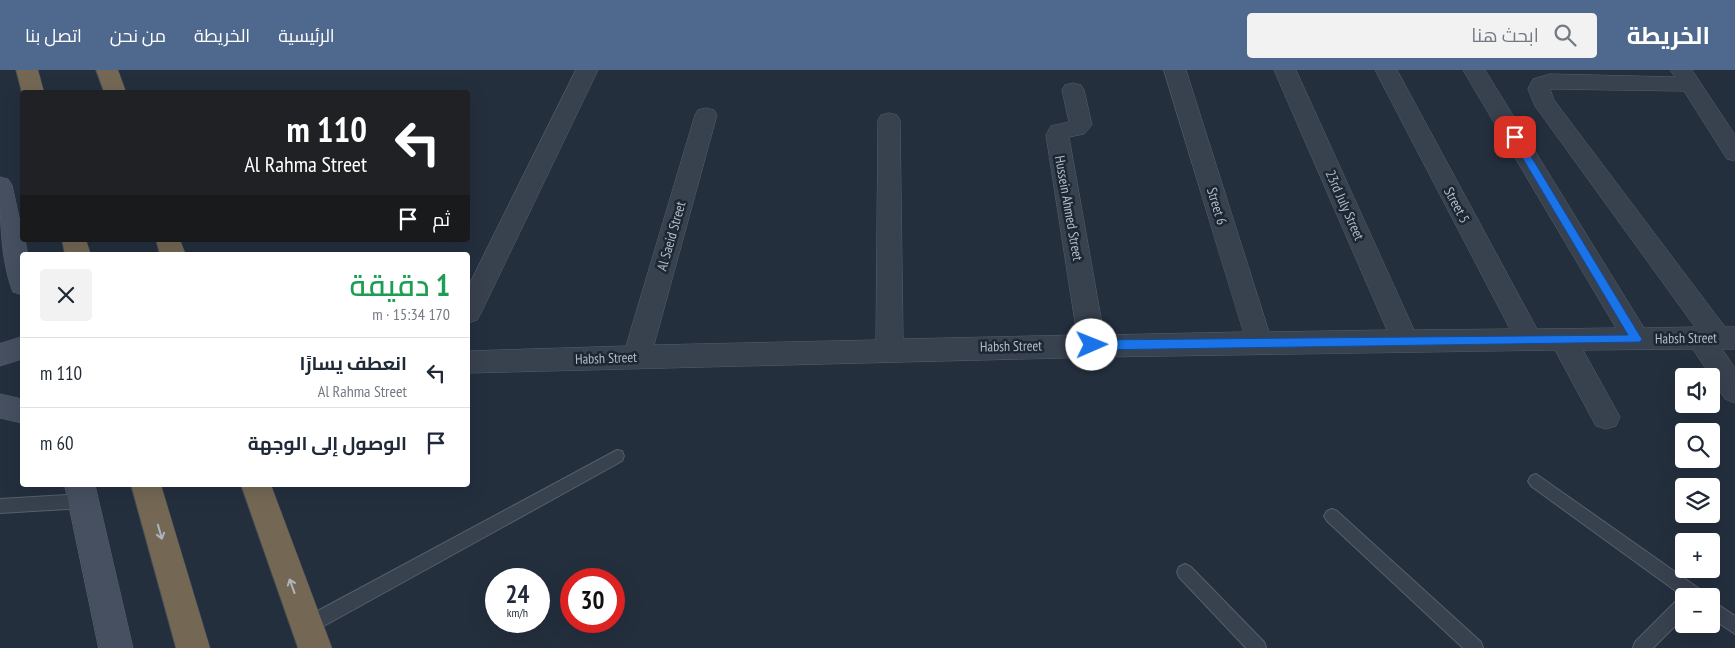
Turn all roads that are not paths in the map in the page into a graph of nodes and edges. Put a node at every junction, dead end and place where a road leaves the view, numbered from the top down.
1 (27, 70) edge
2 (106, 70) edge
3 (587, 70) edge
4 (1175, 70) edge
5 (1285, 70) edge
6 (1386, 70) edge
7 (1474, 70) edge
8 (1685, 77) edge
9 (32, 90) edge
10 (114, 90) edge
11 (1073, 90) dead end
12 (706, 115) dead end
13 (889, 120) dead end
14 (1735, 153) edge
15 (0, 185) edge
16 (20, 276) edge
17 (470, 309) edge
18 (1718, 338) edge
19 (1636, 339) junction
20 (1529, 340) junction
21 (1563, 340) junction
22 (1405, 341) junction
23 (1259, 342) junction
24 (1092, 345) junction
25 (20, 349) edge
26 (890, 349) junction
27 (0, 355) edge
28 (637, 357) junction
29 (470, 362) edge
30 (1735, 391) edge
31 (0, 406) edge
32 (20, 411) edge
33 (1606, 417) dead end
34 (616, 456) dead end
35 (1536, 480) dead end
36 (147, 487) edge
37 (257, 487) edge
38 (81, 493) edge
39 (0, 506) edge
40 (1332, 516) dead end
41 (1185, 572) dead end
42 (1678, 588) edge
43 (1675, 614) edge
44 (1720, 615) edge
45 (1735, 626) edge
46 (311, 637) edge
47 (116, 648) edge
48 (193, 648) edge
49 (1258, 648) edge
50 (1475, 648) edge
51 (1641, 648) edge

1 - 9 highway
2 - 10 highway
3 - 17 street
4 - 23 street, Street 6
5 - 22 street, 23rd July Street
6 - 20 street, Street 5
7 - 19 street
8 - 14 street
8 - 18 street
11 - 24 street, Hussein Ahmed Street
12 - 28 street, Al Saeid Street
13 - 26 street
15 - 16 main road
18 - 19 street, Habsh Street
18 - 30 street
19 - 21 street, Habsh Street
20 - 21 street, Habsh Street
20 - 22 street, Habsh Street
21 - 33 street
22 - 23 street, Habsh Street
23 - 24 street, Habsh Street
24 - 26 street, Habsh Street
25 - 27 main road
26 - 28 street, Habsh Street
28 - 29 street, Habsh Street
31 - 32 main road
34 - 46 lane
35 - 42 lane
36 -> 48 highway
46 -> 37 highway
38 - 39 lane
38 - 47 main road
40 - 50 lane
41 - 49 lane
43 - 51 lane
44 - 45 lane

